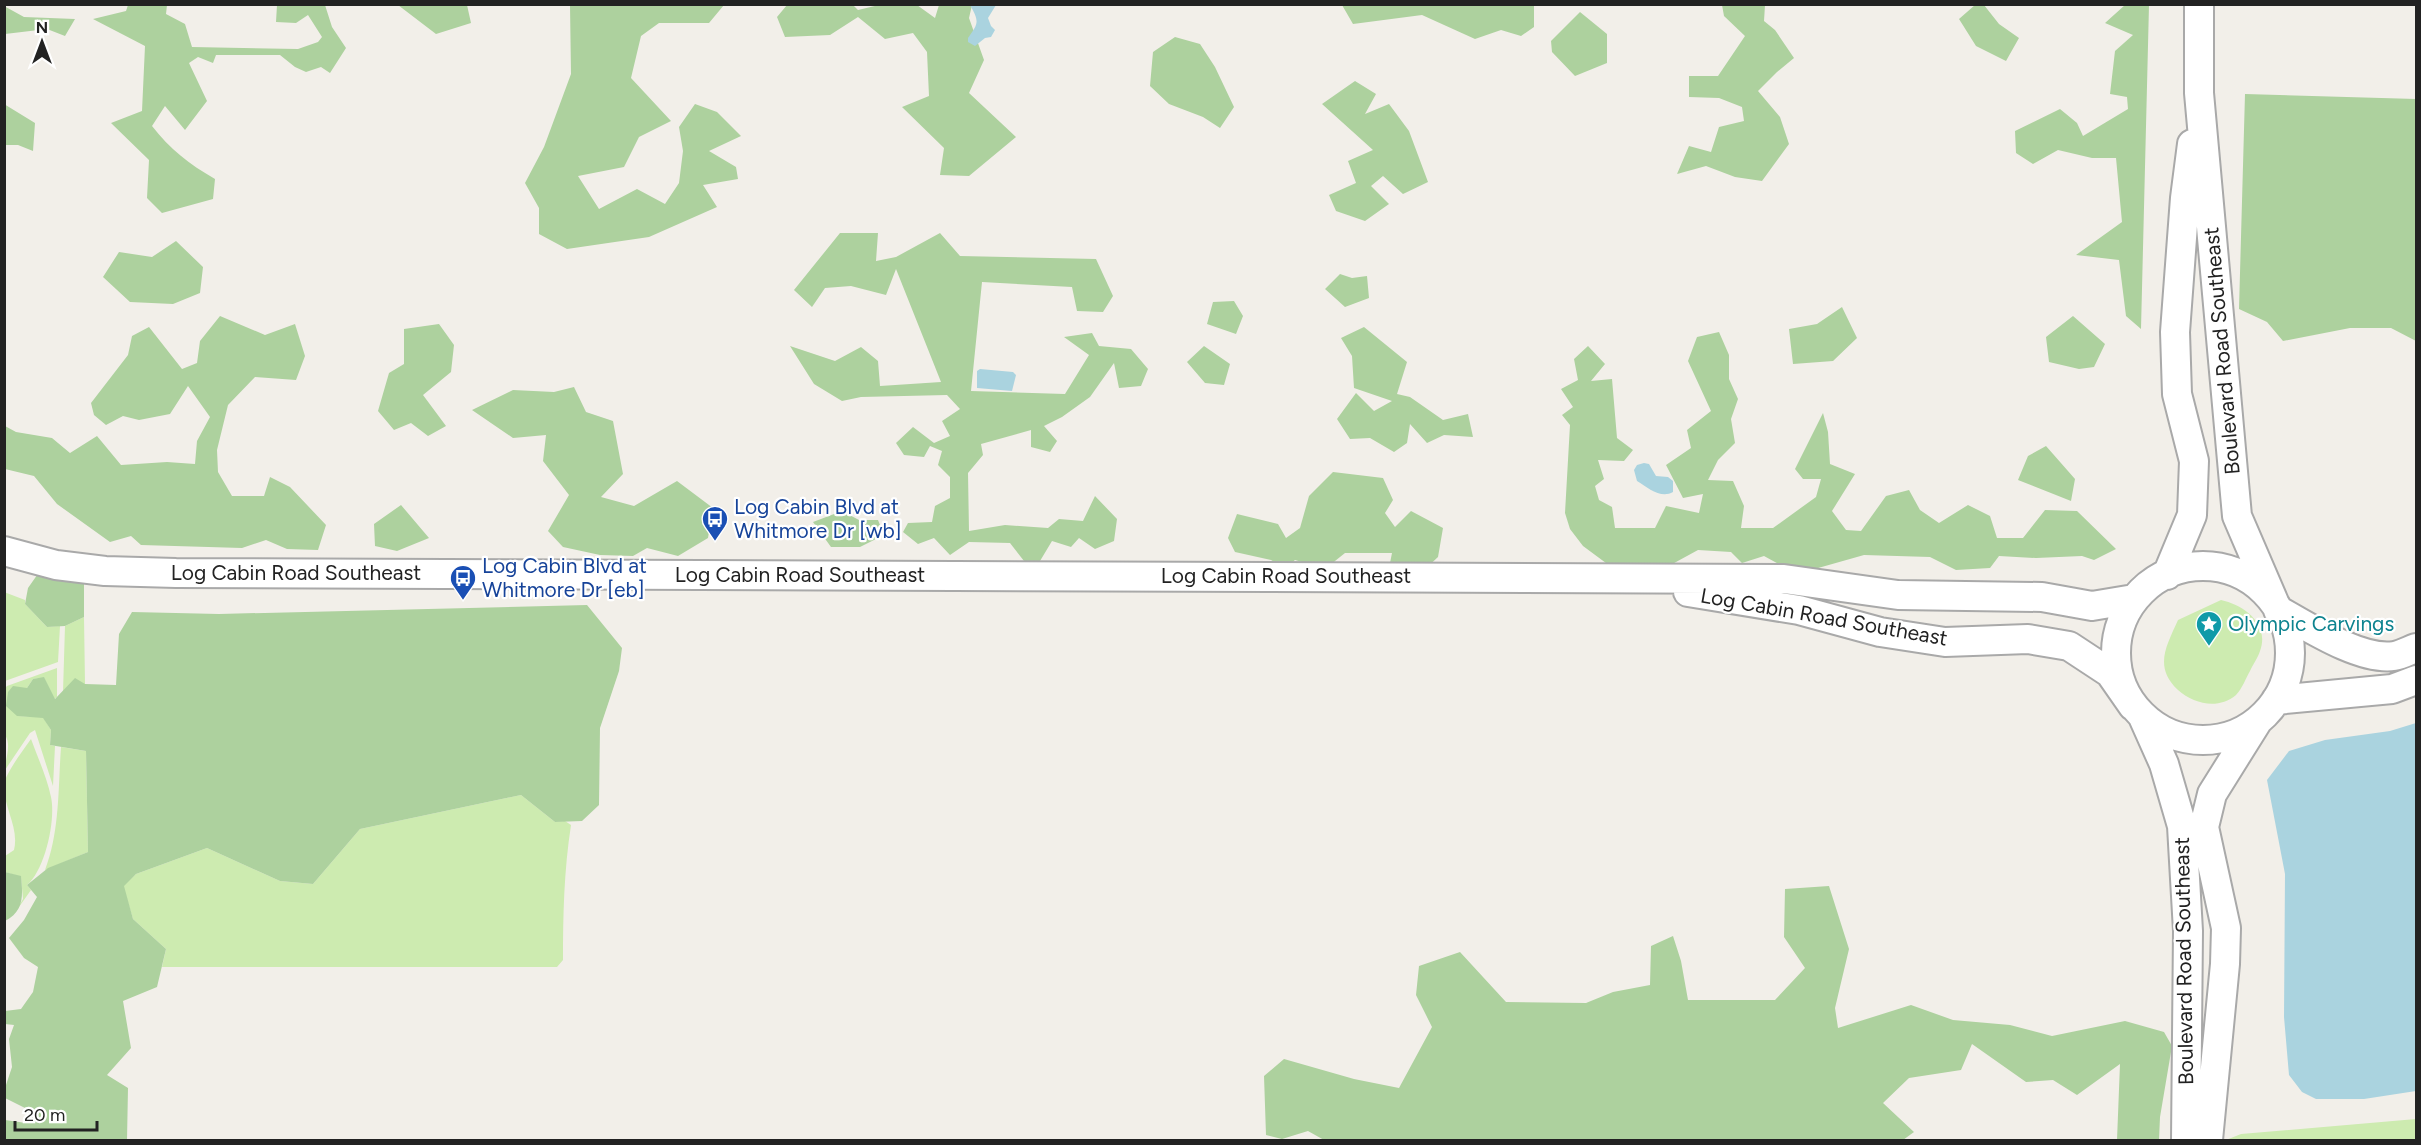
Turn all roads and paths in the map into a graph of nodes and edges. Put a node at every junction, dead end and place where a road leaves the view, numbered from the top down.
1 (2199, 4) edge
2 (2199, 93) junction
3 (4, 551) edge
4 (2167, 575) junction
5 (1598, 577) junction
6 (2134, 599) junction
7 (2276, 606) junction
8 (2416, 648) edge
9 (2416, 680) edge
10 (2276, 700) junction
11 (2138, 712) junction
12 (2257, 722) junction
13 (2186, 1140) edge
14 (2208, 1140) edge

1 - 2 street, Boulevard Road Southeast
2 - 4 street, Boulevard Road Southeast
2 - 7 street, Boulevard Road Southeast
3 - 5 street, Log Cabin Road Southeast
4 - 6 street
4 - 7 street
5 - 6 street, Log Cabin Road Southeast
5 - 11 street, Log Cabin Road Southeast
6 - 11 street
7 - 8 street
7 - 10 street
9 - 10 street
10 - 12 street
11 - 12 street
11 - 13 street, Boulevard Road Southeast
12 - 14 street, Boulevard Road Southeast

